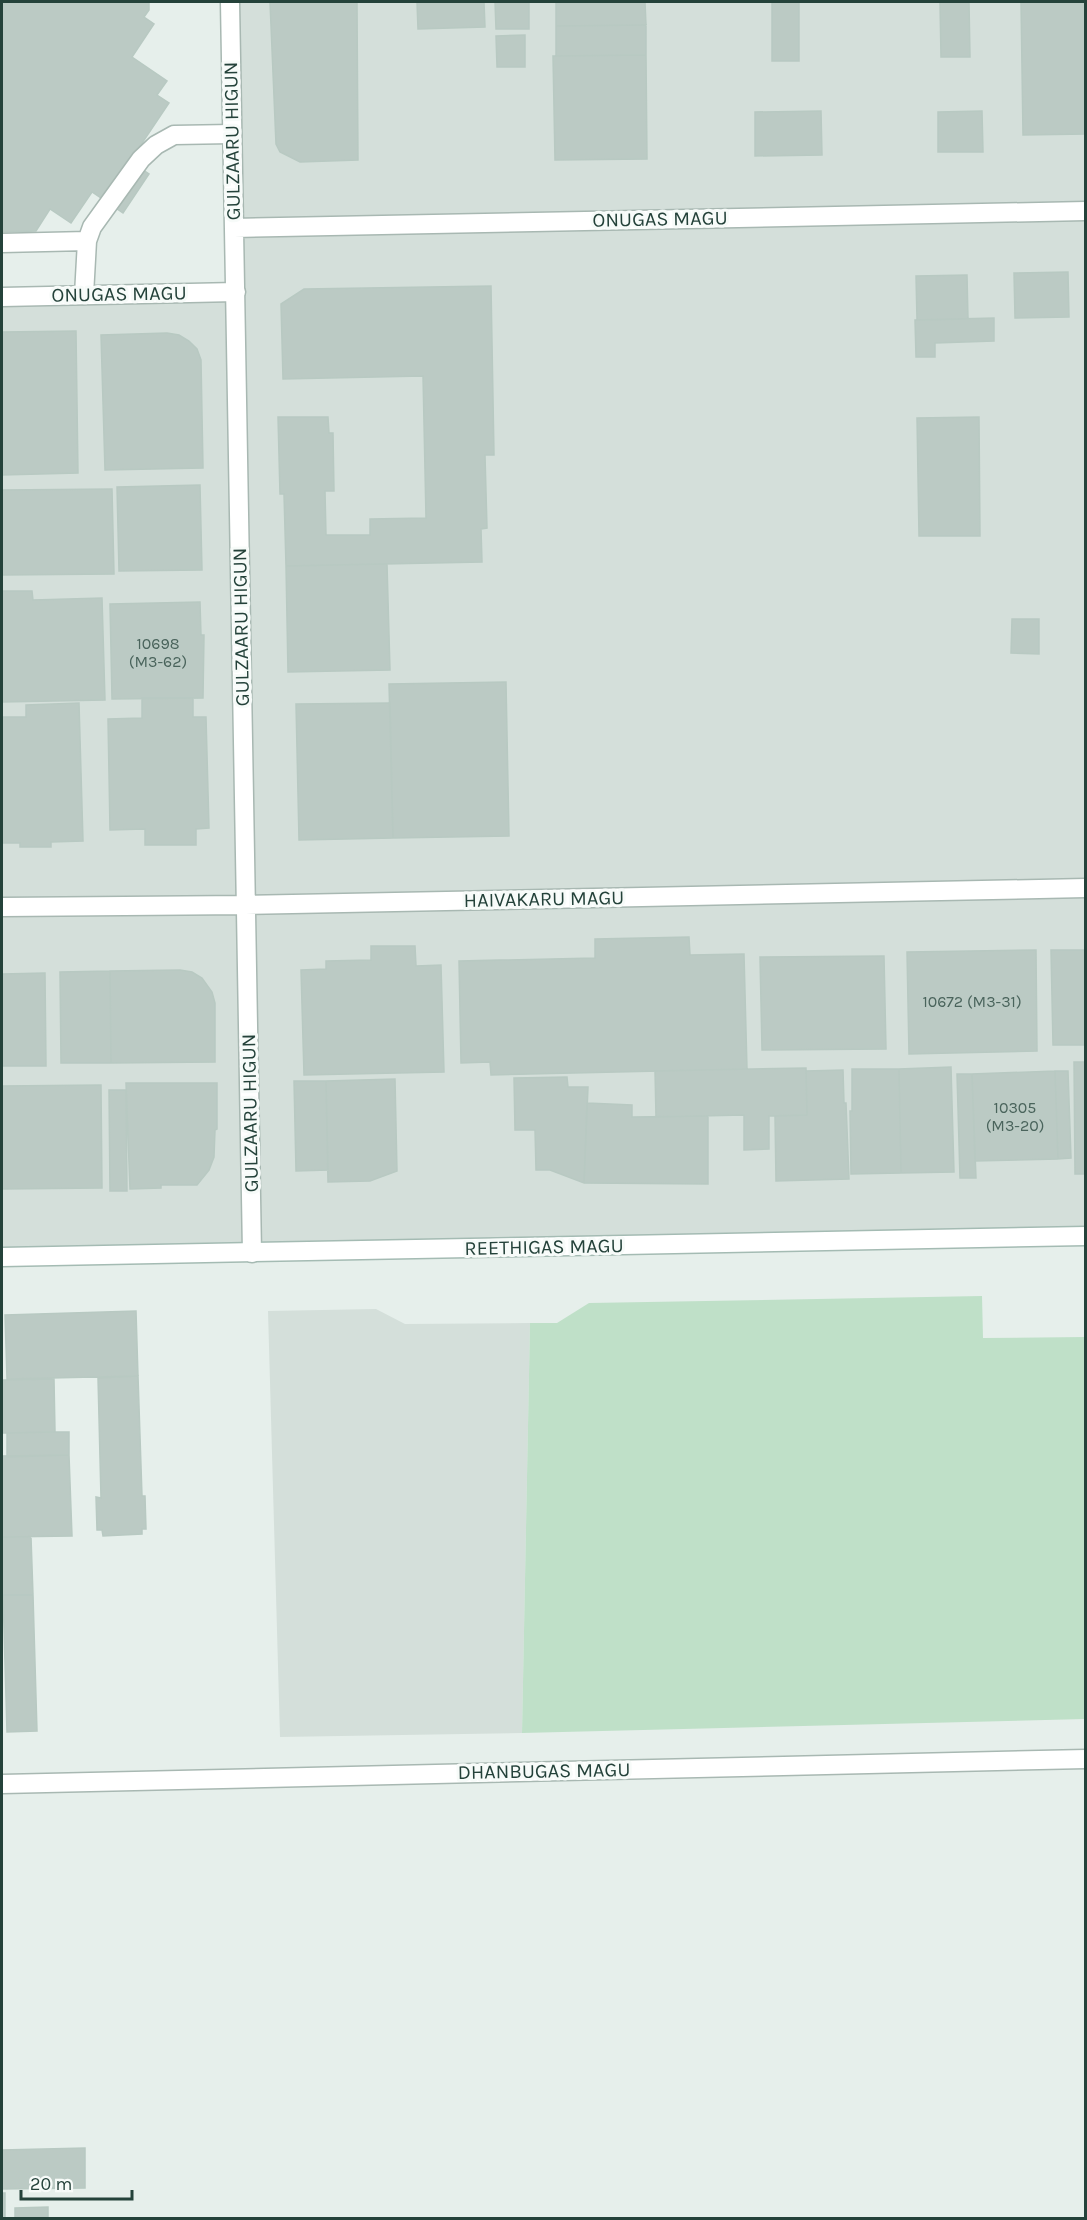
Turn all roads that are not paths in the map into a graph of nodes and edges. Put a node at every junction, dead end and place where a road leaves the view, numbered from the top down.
1 (230, 2) edge
2 (232, 134) junction
3 (1086, 211) edge
4 (234, 228) junction
5 (87, 241) junction
6 (2, 243) edge
7 (236, 292) junction
8 (84, 295) junction
9 (2, 297) edge
10 (1086, 888) edge
11 (246, 905) junction
12 (2, 906) edge
13 (1086, 1236) edge
14 (252, 1253) junction
15 (2, 1257) edge
16 (1086, 1759) edge
17 (2, 1784) edge

1 - 2 street, GULZAARU HIGUN
2 - 4 street, GULZAARU HIGUN
2 - 5 street
3 - 4 street, ONUGAS MAGU
4 - 7 street, GULZAARU HIGUN
5 - 6 street
5 - 8 street
7 - 8 street, ONUGAS MAGU
7 - 11 street, GULZAARU HIGUN
8 - 9 street, ONUGAS MAGU
10 - 11 street, HAIVAKARU MAGU
11 - 12 street, HAIVAKARU MAGU
11 - 14 street, GULZAARU HIGUN
13 - 14 street, REETHIGAS MAGU
14 - 15 street, REETHIGAS MAGU
16 - 17 street, DHANBUGAS MAGU

